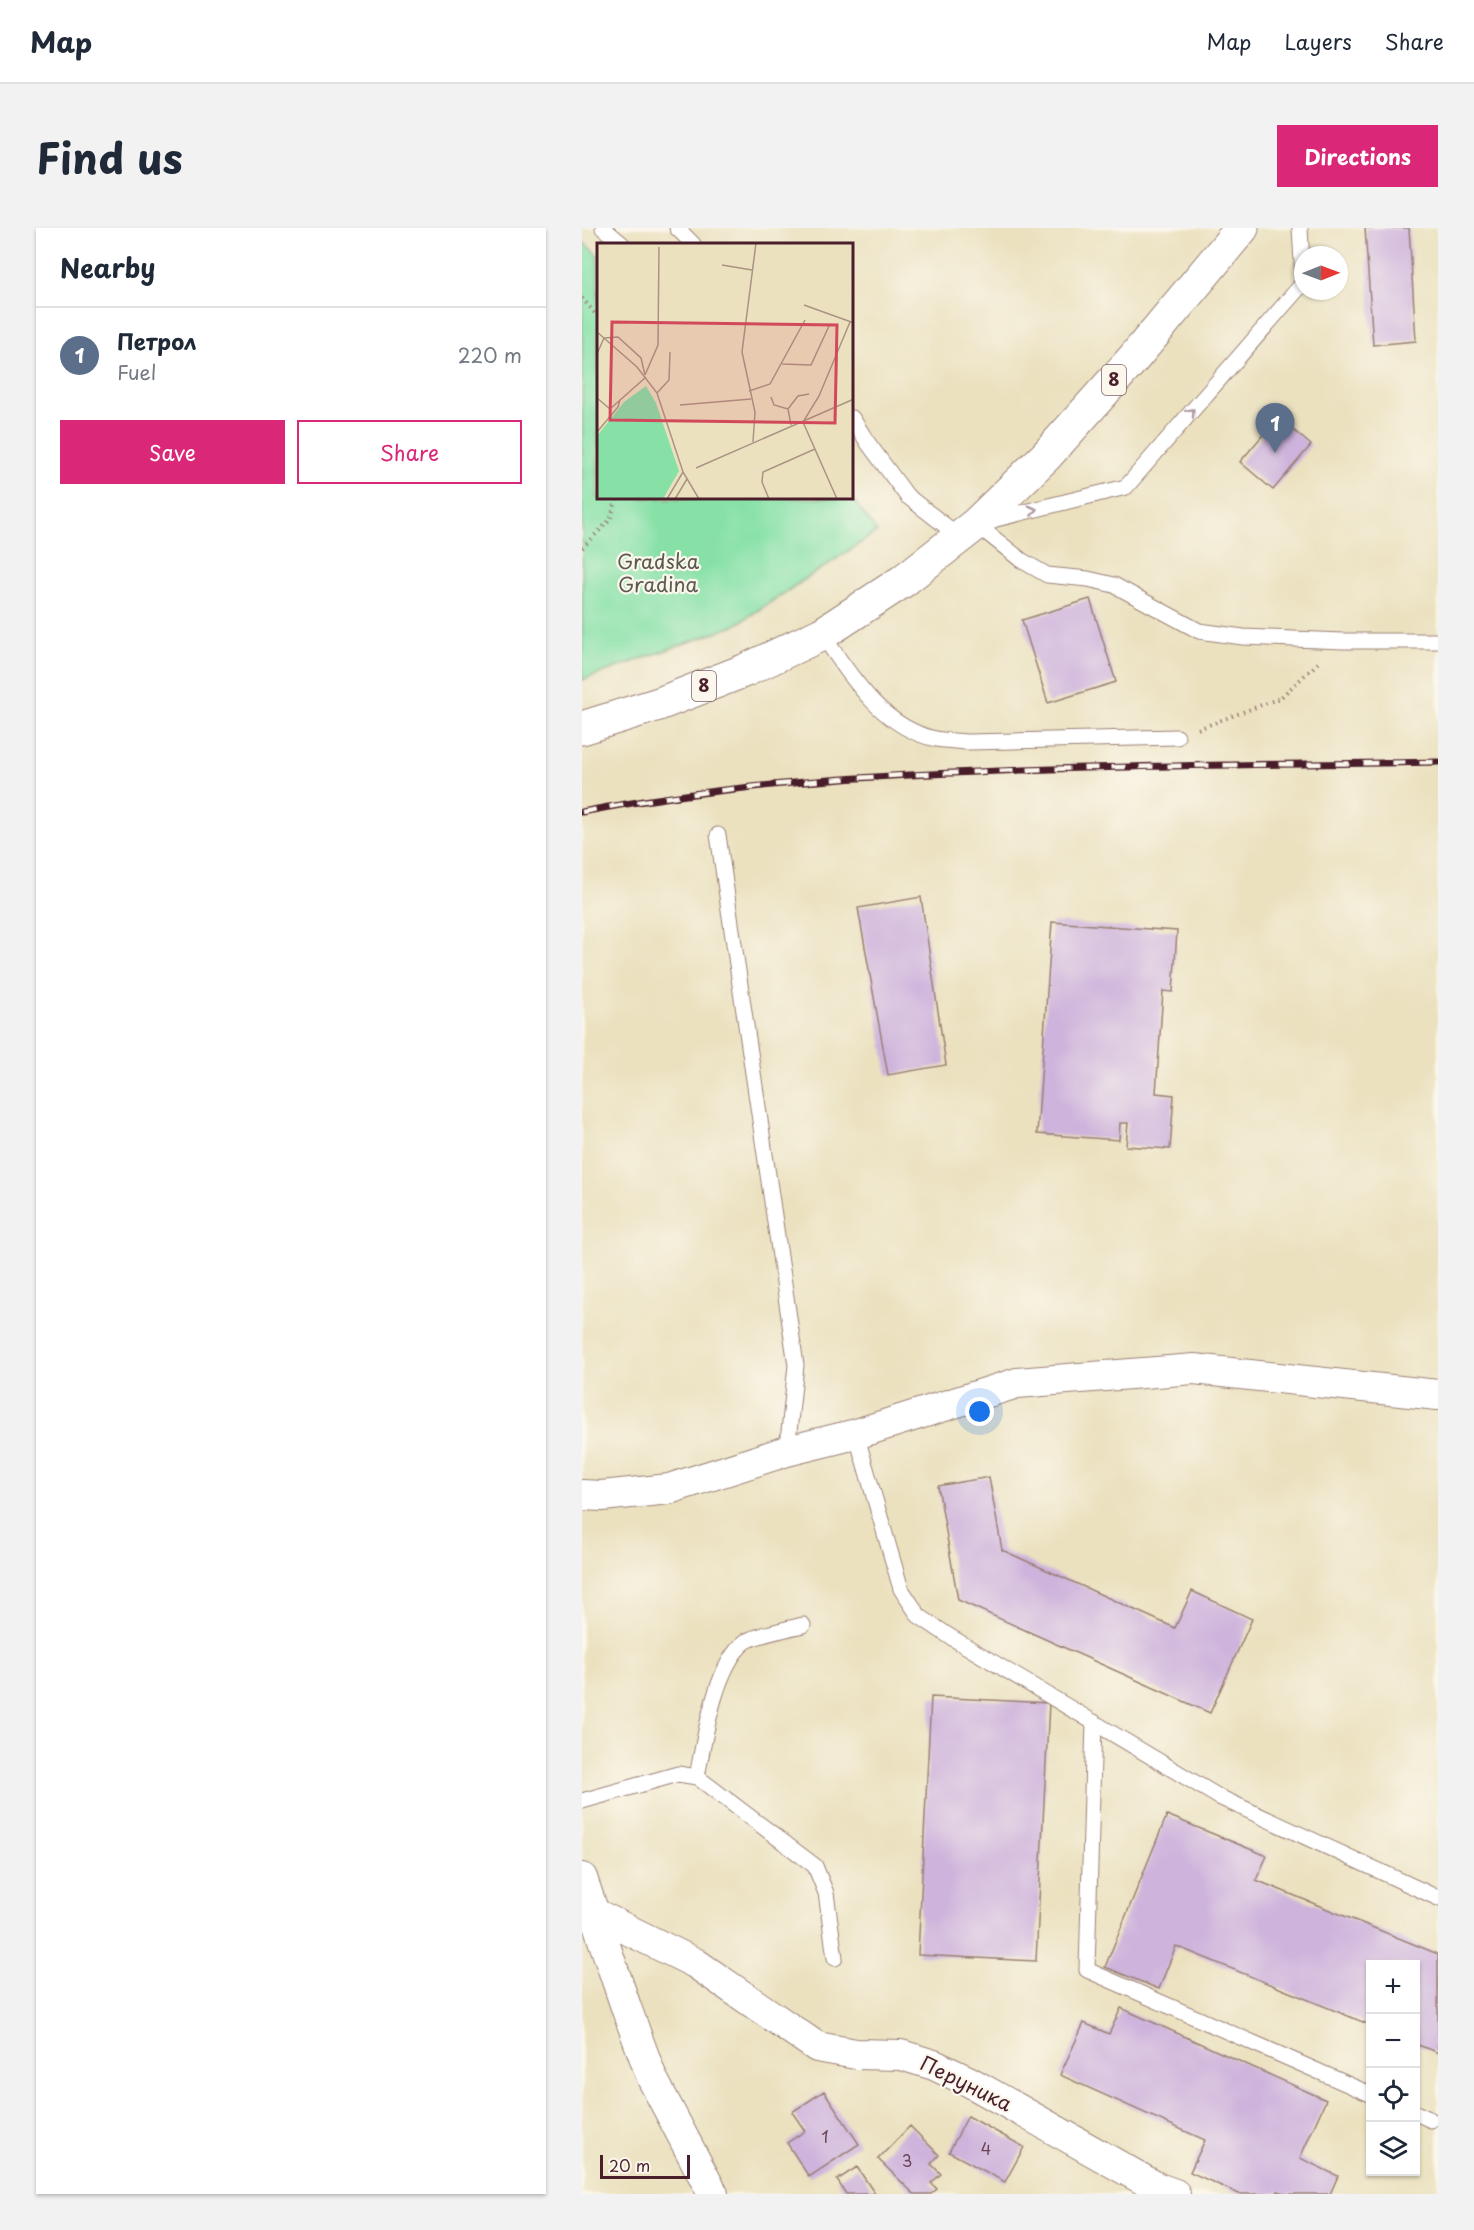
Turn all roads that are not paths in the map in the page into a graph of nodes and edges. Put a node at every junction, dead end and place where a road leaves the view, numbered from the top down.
1 (603, 228) edge
2 (677, 228) edge
3 (1242, 228) edge
4 (1300, 228) edge
5 (621, 243) edge
6 (692, 243) edge
7 (1301, 246) edge
8 (1294, 293) edge
9 (854, 421) edge
10 (968, 530) junction
11 (822, 634) junction
12 (1438, 641) edge
13 (582, 728) edge
14 (1177, 737) road end
15 (718, 836) dead end
16 (1438, 1395) edge
17 (856, 1434) junction
18 (787, 1451) junction
19 (582, 1495) edge
20 (803, 1625) dead end
21 (1094, 1722) junction
22 (697, 1777) junction
23 (582, 1801) edge
24 (582, 1878) edge
25 (1438, 1898) edge
26 (588, 1916) edge
27 (835, 1958) dead end
28 (1366, 2092) edge
29 (1420, 2116) edge
30 (1431, 2120) dead end
31 (713, 2194) edge
32 (1175, 2194) edge

1 - 5 lane
2 - 6 lane
3 - 10 main road, 8
4 - 7 lane
10 -> 8 lane
9 - 10 lane
10 - 11 main road, 8
10 - 12 lane
11 - 13 main road, 8
11 - 14 lane
15 - 18 lane
16 - 17 street
17 - 18 street
17 - 21 lane
18 - 19 street
20 - 22 lane
21 - 25 lane
21 - 28 lane
22 - 23 lane
22 - 27 lane
24 - 26 street
26 - 31 street
26 - 32 street, Перуника
29 - 30 lane

